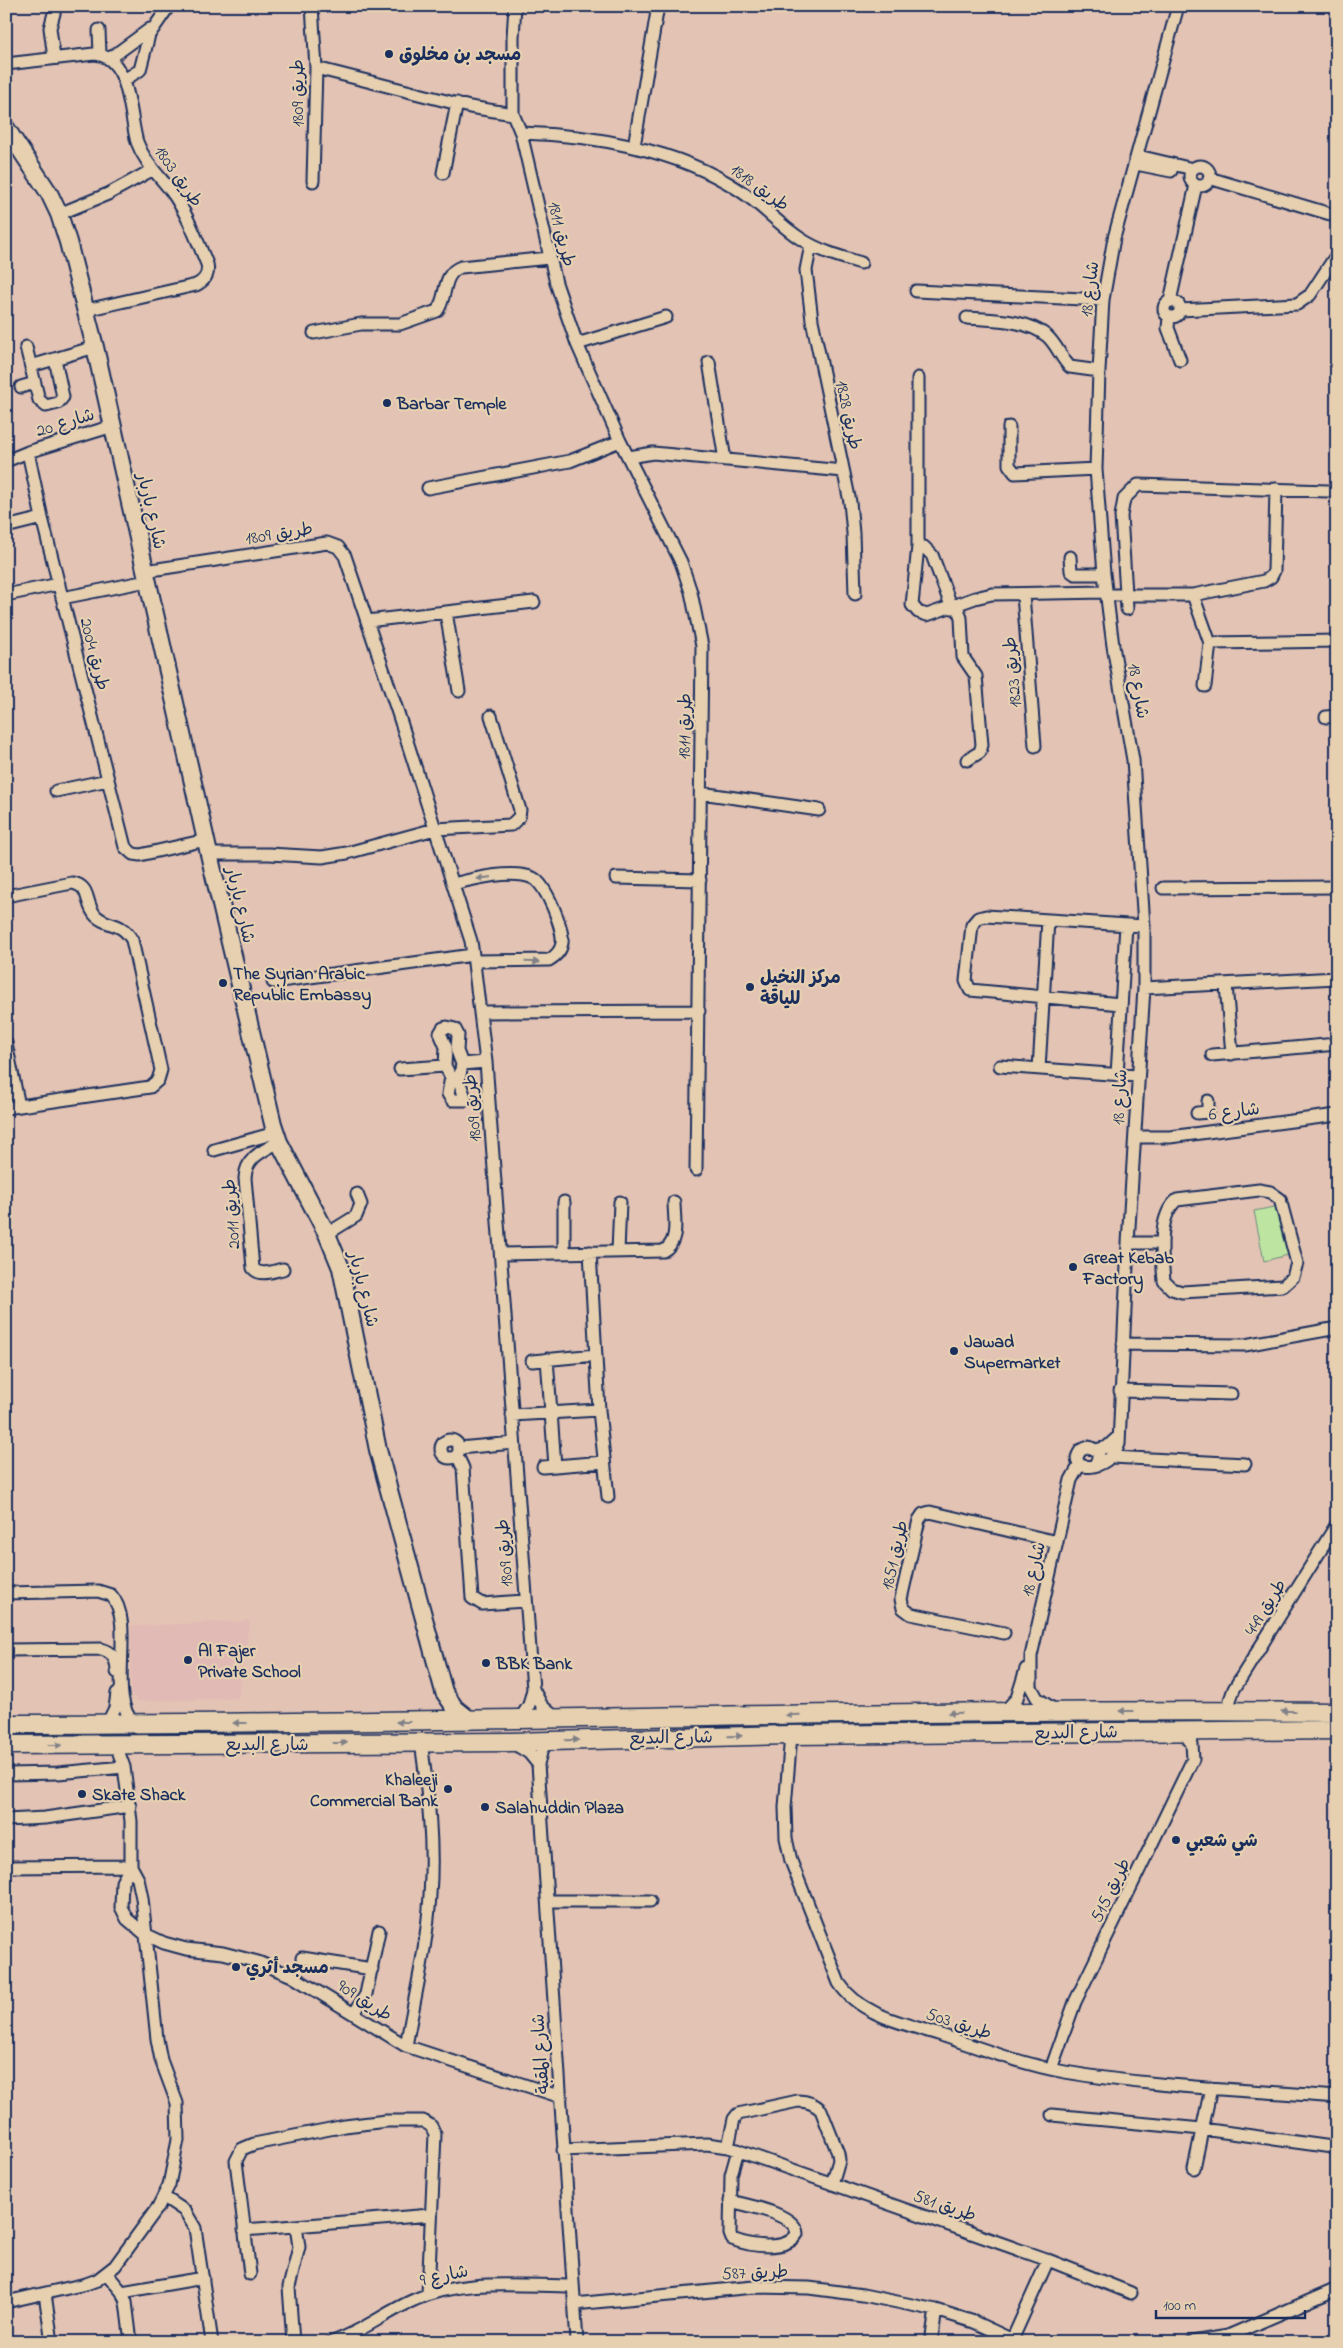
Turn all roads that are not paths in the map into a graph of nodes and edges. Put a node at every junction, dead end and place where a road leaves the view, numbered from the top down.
1 (56, 6) edge
2 (169, 6) edge
3 (312, 6) edge
4 (515, 6) edge
5 (658, 6) edge
6 (1178, 6) edge
7 (156, 24) junction
8 (99, 30) dead end
9 (105, 56) junction
10 (54, 58) junction
11 (6, 64) edge
12 (316, 68) junction
13 (124, 80) junction
14 (457, 103) junction
15 (513, 114) junction
16 (521, 133) junction
17 (9, 138) edge
18 (634, 146) junction
19 (1137, 160) junction
20 (152, 170) junction
21 (443, 172) dead end
22 (1193, 176) junction
23 (1210, 178) junction
24 (313, 181) dead end
25 (59, 214) junction
26 (1337, 216) edge
27 (811, 245) junction
28 (1337, 254) edge
29 (549, 258) junction
30 (861, 263) dead end
31 (916, 291) dead end
32 (1103, 300) junction
33 (1170, 300) junction
34 (86, 310) junction
35 (1180, 310) junction
36 (666, 317) dead end
37 (1169, 317) junction
38 (967, 318) dead end
39 (314, 332) dead end
40 (576, 344) junction
41 (26, 347) dead end
42 (95, 347) junction
43 (55, 359) junction
44 (1180, 360) dead end
45 (708, 362) dead end
46 (31, 366) junction
47 (1099, 371) junction
48 (918, 378) dead end
49 (35, 383) junction
50 (21, 386) dead end
51 (113, 426) junction
52 (1009, 427) dead end
53 (620, 441) junction
54 (28, 452) junction
55 (629, 457) junction
56 (725, 460) junction
57 (6, 461) edge
58 (1096, 469) junction
59 (843, 472) junction
60 (428, 488) dead end
61 (1276, 489) junction
62 (1328, 490) dead end
63 (42, 518) junction
64 (6, 527) edge
65 (918, 546) junction
66 (1070, 557) dead end
67 (1104, 574) junction
68 (146, 576) junction
69 (59, 584) junction
70 (855, 594) dead end
71 (1106, 594) junction
72 (1022, 595) junction
73 (1126, 595) junction
74 (1193, 595) junction
75 (6, 596) edge
76 (62, 598) junction
77 (534, 602) dead end
78 (954, 606) junction
79 (1127, 609) dead end
80 (446, 612) junction
81 (367, 620) junction
82 (1337, 641) edge
83 (1210, 643) junction
84 (1204, 686) dead end
85 (459, 691) dead end
86 (491, 716) dead end
87 (1035, 746) dead end
88 (966, 760) dead end
89 (108, 780) junction
90 (56, 791) dead end
91 (701, 793) junction
92 (819, 810) dead end
93 (435, 829) junction
94 (207, 847) junction
95 (616, 878) dead end
96 (700, 880) junction
97 (453, 884) junction
98 (1337, 887) edge
99 (1163, 888) dead end
100 (6, 896) edge
101 (1048, 920) junction
102 (1126, 925) junction
103 (1144, 926) junction
104 (473, 958) junction
105 (1337, 978) edge
106 (273, 982) dead end
107 (1226, 985) junction
108 (1144, 988) junction
109 (1044, 998) junction
110 (1121, 1004) junction
111 (699, 1011) junction
112 (480, 1012) junction
113 (6, 1043) edge
114 (1337, 1044) edge
115 (1232, 1054) junction
116 (1212, 1055) dead end
117 (486, 1062) junction
118 (462, 1064) junction
119 (445, 1066) junction
120 (1000, 1066) dead end
121 (1039, 1069) junction
122 (400, 1070) dead end
123 (1117, 1075) junction
124 (1137, 1076) junction
125 (455, 1079) junction
126 (478, 1098) dead end
127 (466, 1100) junction
128 (19, 1106) junction
129 (6, 1108) edge
130 (1204, 1109) dead end
131 (1337, 1115) edge
132 (1211, 1131) junction
133 (1135, 1136) junction
134 (277, 1137) junction
135 (214, 1150) dead end
136 (696, 1170) dead end
137 (357, 1194) dead end
138 (564, 1202) dead end
139 (620, 1202) dead end
140 (674, 1202) dead end
141 (327, 1234) junction
142 (1161, 1242) junction
143 (1128, 1243) junction
144 (590, 1252) junction
145 (618, 1252) junction
146 (564, 1253) junction
147 (502, 1254) junction
148 (283, 1269) dead end
149 (1337, 1328) edge
150 (1122, 1344) junction
151 (596, 1355) junction
152 (548, 1359) junction
153 (532, 1361) dead end
154 (1120, 1391) junction
155 (1231, 1394) dead end
156 (599, 1410) junction
157 (551, 1412) junction
158 (512, 1414) junction
159 (1120, 1436) junction
160 (514, 1443) junction
161 (1096, 1450) junction
162 (1112, 1458) junction
163 (604, 1462) junction
164 (1246, 1464) dead end
165 (555, 1466) junction
166 (1088, 1466) junction
167 (543, 1467) dead end
168 (608, 1497) dead end
169 (1335, 1527) edge
170 (1057, 1542) junction
171 (6, 1593) edge
172 (525, 1601) junction
173 (1004, 1633) dead end
174 (122, 1635) junction
175 (99, 1649) junction
176 (6, 1650) edge
177 (1031, 1656) junction
178 (533, 1690) junction
179 (444, 1692) junction
180 (1056, 1711) junction
181 (1229, 1711) junction
182 (1004, 1712) junction
183 (1337, 1712) edge
184 (556, 1718) junction
185 (624, 1718) junction
186 (520, 1719) junction
187 (470, 1720) junction
188 (432, 1722) junction
189 (6, 1724) edge
190 (107, 1724) junction
191 (135, 1724) junction
192 (1182, 1730) junction
193 (1337, 1730) edge
194 (791, 1735) junction
195 (625, 1738) junction
196 (549, 1740) junction
197 (421, 1742) junction
198 (510, 1742) junction
199 (6, 1745) edge
200 (116, 1745) junction
201 (538, 1764) junction
202 (124, 1768) junction
203 (6, 1774) edge
204 (130, 1806) junction
205 (6, 1820) edge
206 (130, 1866) junction
207 (6, 1867) edge
208 (650, 1901) dead end
209 (548, 1902) junction
210 (379, 1931) dead end
211 (145, 1934) junction
212 (302, 1958) dead end
213 (372, 1969) junction
214 (354, 2014) junction
215 (406, 2046) junction
216 (1051, 2069) junction
217 (1211, 2088) junction
218 (1337, 2096) edge
219 (561, 2097) junction
220 (1052, 2115) dead end
221 (1202, 2129) junction
222 (1332, 2147) dead end
223 (733, 2149) junction
224 (563, 2150) junction
225 (1194, 2168) dead end
226 (832, 2184) junction
227 (164, 2197) junction
228 (730, 2201) junction
229 (431, 2215) junction
230 (296, 2226) junction
231 (244, 2230) junction
232 (1048, 2260) junction
233 (107, 2274) junction
234 (250, 2274) dead end
235 (202, 2278) junction
236 (573, 2286) junction
237 (1337, 2289) edge
238 (122, 2292) junction
239 (1131, 2293) dead end
240 (45, 2294) junction
241 (428, 2294) junction
242 (6, 2302) edge
243 (574, 2304) junction
244 (936, 2310) junction
245 (362, 2329) junction
246 (1228, 2336) junction
247 (1215, 2340) edge
248 (1014, 2341) edge
249 (52, 2342) edge
250 (131, 2342) edge
251 (212, 2342) edge
252 (293, 2342) edge
253 (332, 2342) edge
254 (364, 2342) edge
255 (577, 2342) edge
256 (930, 2342) edge
257 (1192, 2342) edge
258 (1256, 2342) edge

1 - 10 street
2 - 7 street
3 - 12 street, طريق 1809
4 - 15 street, طريق 1811
5 - 18 street
6 - 19 street, شارع 18
7 - 9 street
7 - 13 street
8 - 9 street
9 - 10 street
9 - 13 street, طريق 1803
10 - 11 street
12 - 14 street
12 - 24 street, طريق 1809
13 - 20 street, طريق 1803
14 - 15 street
14 - 21 street
15 - 16 street, طريق 1811
16 - 18 street, طريق 1818
16 - 29 street, طريق 1811
17 - 25 street, شارع باربار
18 - 27 street, طريق 1818
19 - 22 street
19 - 32 street, شارع 18
20 - 25 street
20 - 34 street, طريق 1803
22 - 23 street
22 - 23 street
22 - 33 street
23 - 26 street
25 - 34 street, شارع باربار
27 - 30 street, طريق 1818
27 - 59 street, طريق 1828
28 - 35 street
29 - 39 street
29 - 40 street, طريق 1811
31 - 32 street
32 - 47 street, شارع 18
33 - 35 street
33 - 37 street
34 - 42 street, شارع باربار
35 - 37 street
36 - 40 street
37 - 44 street
38 - 47 street
40 - 53 street, طريق 1811
41 - 46 street
42 - 43 street
42 - 51 street, شارع باربار
43 - 46 street
43 - 49 street
45 - 56 street
46 - 49 street
47 - 58 street, شارع 18
48 - 65 street
49 - 50 street
51 - 54 street, شارع 20
51 - 68 street, شارع باربار
52 - 58 street
53 - 55 street, طريق 1811
53 - 60 street
54 - 57 street, شارع 20
54 - 63 street, طريق 2004
55 - 56 street
55 - 91 street, طريق 1811
56 - 59 street
58 - 67 street, شارع 18
59 - 70 street, طريق 1828
61 - 62 street
61 - 73 street
61 - 74 street
63 - 64 street
63 - 69 street, طريق 2004
65 - 78 street
65 - 78 street
66 - 67 street
67 - 71 street, شارع 18
68 - 76 street, طريق 1809
68 - 81 street, طريق 1809
68 - 94 street, شارع باربار
69 - 75 street
69 - 76 street, طريق 2004
71 - 72 street
71 - 73 street
71 - 103 street, شارع 18
72 - 78 street
72 - 87 street, طريق 1823
73 - 74 street
73 - 79 street
74 - 83 street
76 - 89 street, طريق 2004
77 - 80 street
78 - 88 street
80 - 81 street
80 - 85 street
81 - 93 street, طريق 1809
82 - 83 street
83 - 84 street
86 - 93 street
89 - 90 street
89 - 94 street, طريق 2004
91 - 92 street
91 - 96 street, طريق 1811
93 - 94 street
93 - 97 street, طريق 1809
94 - 134 street, شارع باربار
95 - 96 street
96 - 111 street, طريق 1811
97 - 104 street, طريق 1809
104 -> 97 street
98 - 99 street
100 - 128 street
101 - 102 street
101 - 109 street
101 - 109 street
102 - 103 street
102 - 110 street
103 - 108 street, شارع 18
104 - 106 street
104 - 112 street, طريق 1809
105 - 107 street
107 - 108 street
107 - 115 street
108 - 124 street, شارع 18
109 - 110 street
109 - 121 street
110 - 123 street
111 - 112 street
111 - 136 street, طريق 1811
112 - 117 street, طريق 1809
113 - 128 street
114 - 115 street
115 - 116 street
117 - 118 street
117 - 147 street, طريق 1809
118 - 119 street
118 - 125 street
119 - 122 street
119 - 125 street
120 - 121 street
121 - 123 street
123 - 124 street
124 - 133 street, شارع 18
125 - 127 street
125 - 127 street
126 - 127 street
128 - 129 street
130 - 132 street
131 - 132 street, شارع 6
132 - 133 street, شارع 6
133 - 143 street, شارع 18
134 - 135 street
134 - 141 street, شارع باربار
134 - 148 street, طريق 2011
137 - 141 street
138 - 146 street
139 - 145 street
140 - 145 street
141 - 179 street, شارع باربار
142 - 142 street
142 - 143 street
143 - 150 street, شارع 18
144 - 145 street
144 - 146 street
144 - 151 street
146 - 147 street
147 - 158 street, طريق 1809
149 - 150 street
150 - 154 street, شارع 18
151 - 152 street
151 - 156 street
152 - 153 street
152 - 157 street
154 - 155 street
154 - 159 street, شارع 18
156 - 157 street
156 - 163 street
157 - 158 street
157 - 165 street
158 - 160 street, طريق 1809
159 - 161 street
159 - 162 street, شارع 18
160 - 172 street, طريق 1809
160 - 172 street
161 - 166 street
161 - 166 street
162 - 164 street
162 - 166 street
163 - 165 street
163 - 168 street
165 - 167 street
166 - 170 street, شارع 18
169 - 181 street, طريق 449
170 - 173 street, طريق 1851
170 - 177 street, شارع 18
171 - 174 street
172 - 178 street, طريق 1809
174 - 175 street
174 - 191 street
175 - 176 street
175 - 190 street
177 - 180 street, شارع 18
177 - 182 street, شارع 18
178 - 184 street, طريق 1809
178 - 186 street, طريق 1809
179 - 187 street, شارع باربار
179 - 188 street
181 -> 180 main road, شارع البديع
180 - 182 main road, شارع البديع
183 -> 181 main road, شارع البديع
182 -> 185 main road, شارع البديع
184 - 185 main road, شارع البديع
184 - 186 main road, شارع البديع
185 - 195 main road
186 - 187 main road, شارع البديع
187 - 188 main road, شارع البديع
188 -> 191 main road, شارع البديع
189 - 190 main road, شارع البديع
190 - 191 main road, شارع البديع
192 - 193 main road, شارع البديع
192 - 194 main road, شارع البديع
192 - 216 street, طريق 515
195 -> 194 main road, شارع البديع
194 - 216 street, طريق 503
196 -> 195 main road, شارع البديع
196 - 198 main road, شارع البديع
196 - 201 street, شارع المقبة
197 - 198 main road, شارع البديع
200 -> 197 main road, شارع البديع
197 - 215 street
198 - 201 street
199 -> 200 main road, شارع البديع
200 - 202 street
201 - 209 street, شارع المقبة
202 - 203 street
202 - 204 street
204 - 205 street
204 - 206 street
206 - 207 street
206 - 211 street
206 - 211 street, طريق 909
208 - 209 street
209 - 219 street, شارع المقبة
210 - 213 street
211 - 214 street, طريق 909
211 - 227 street
212 - 213 street
213 - 214 street
214 - 215 street, طريق 909
215 - 219 street, طريق 909
216 - 217 street, طريق 503
217 - 218 street, طريق 503
217 - 221 street
219 - 224 street, شارع المقبة
220 - 221 street
221 - 222 street
221 - 225 street
223 - 224 street, طريق 581
223 - 226 street, طريق 581
223 - 226 street
223 - 228 street
224 - 236 street, شارع المقبة
226 - 232 street, طريق 581
227 - 233 street
227 - 235 street
228 - 228 street
229 - 230 street
229 - 231 street
229 - 241 street
230 - 231 street
230 - 252 street
231 - 234 street
232 - 239 street, طريق 581
232 - 248 street
233 - 238 street
233 - 240 street
235 - 238 street
235 - 251 street
236 - 241 street, شارع 9
236 - 243 street, شارع المقبة
237 - 246 street
238 - 250 street
240 - 242 street
240 - 249 street
241 - 245 street, شارع 9
243 - 244 street, طريق 587
243 - 255 street, شارع المقبة
244 - 248 street, طريق 587
244 - 256 street
245 - 253 street, شارع 9
245 - 254 street
246 - 247 street
246 - 258 street
247 - 257 street

